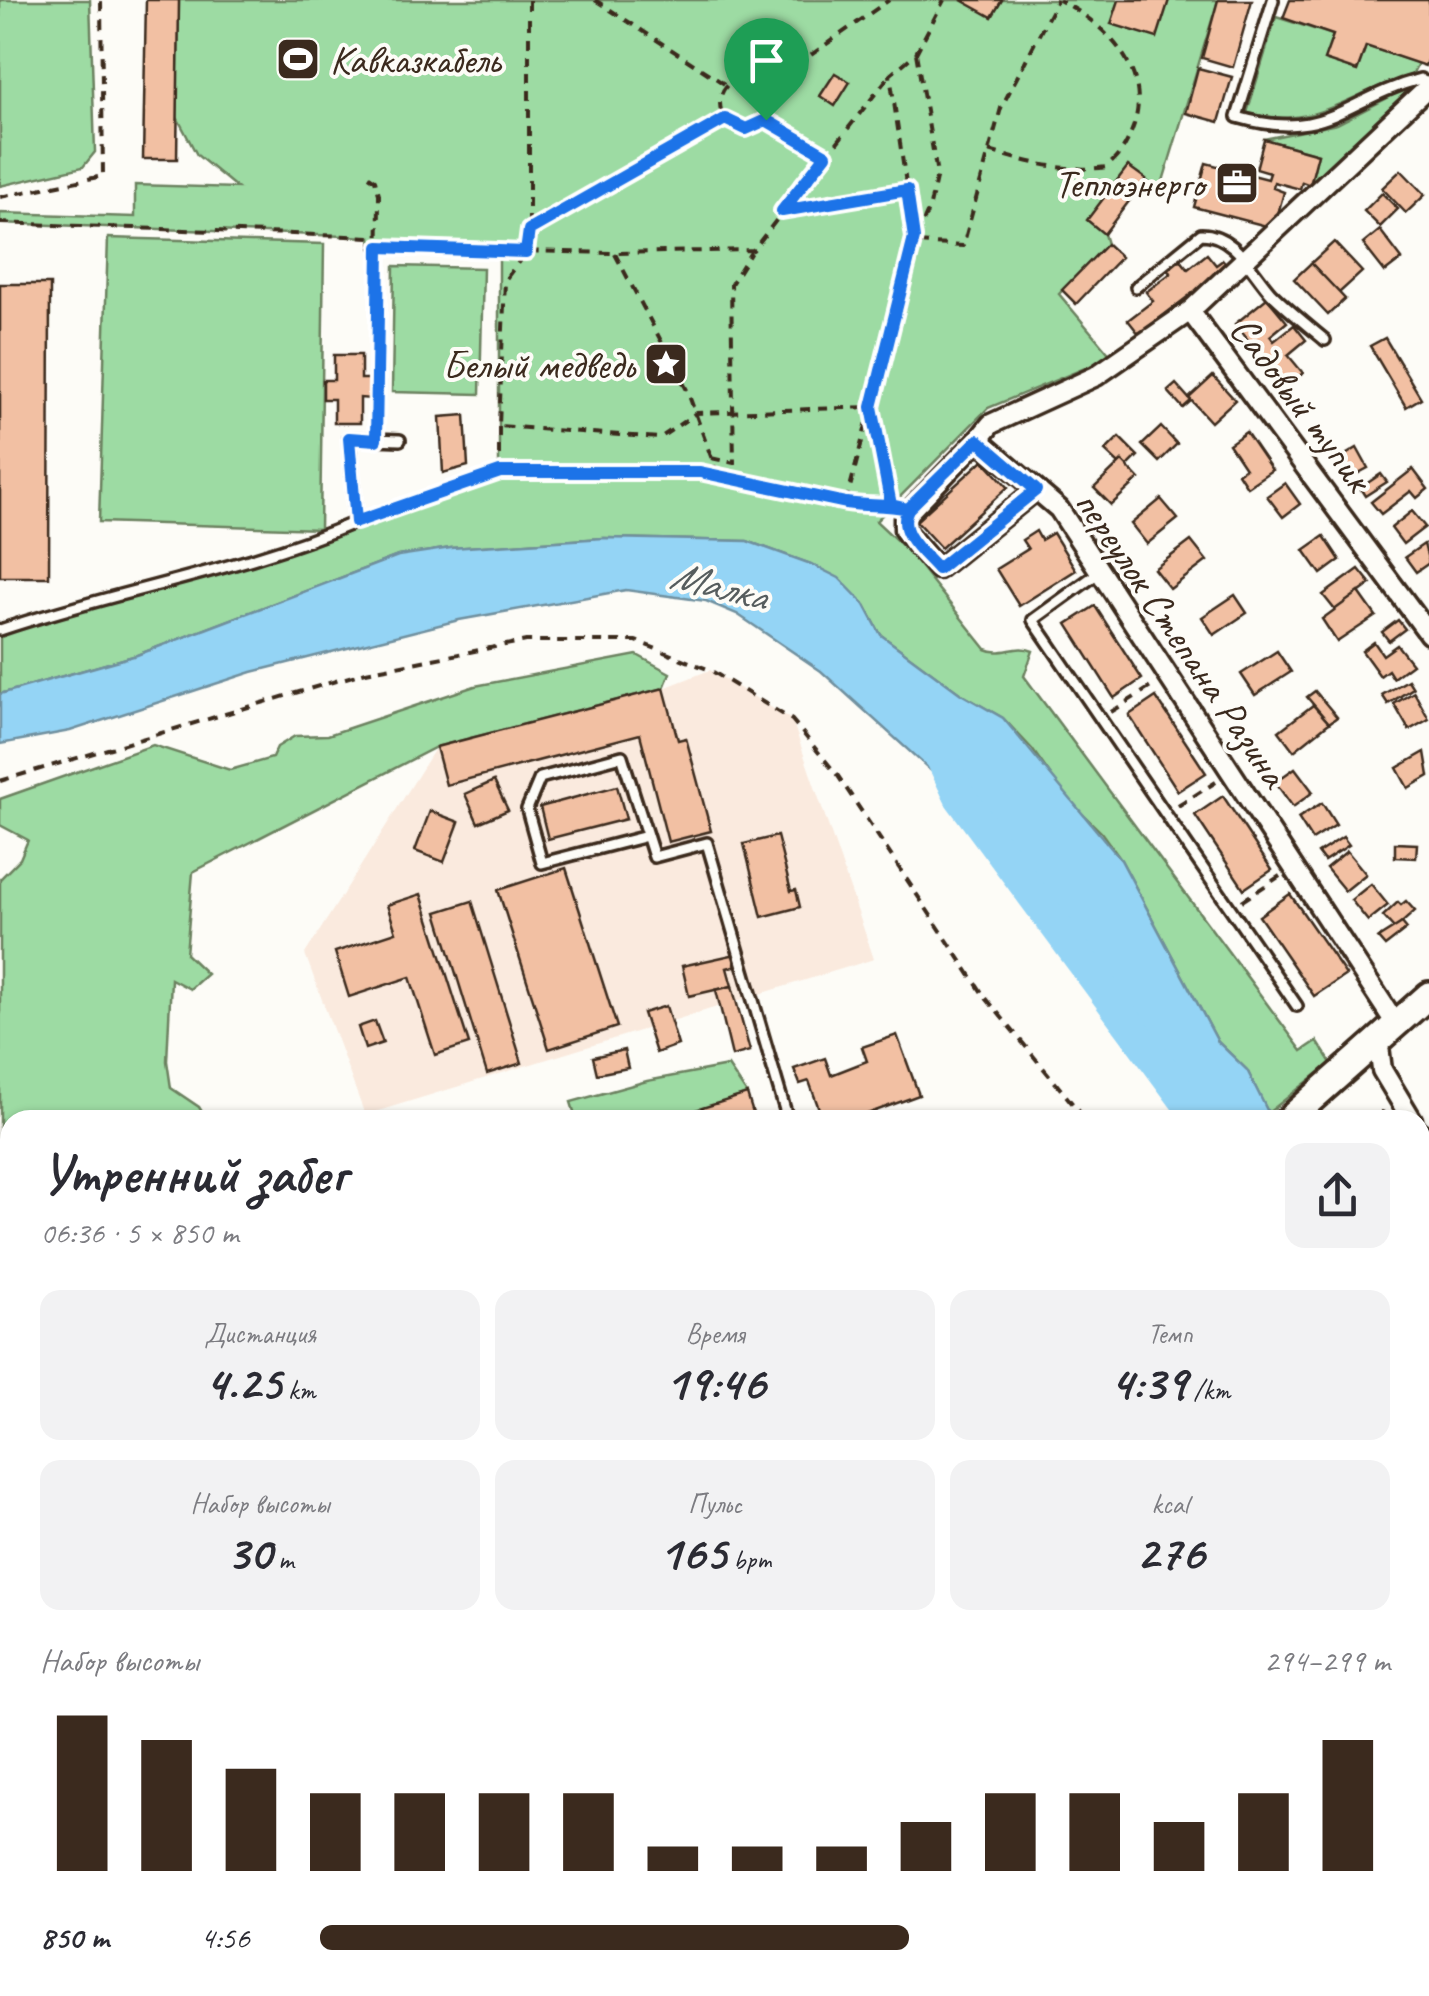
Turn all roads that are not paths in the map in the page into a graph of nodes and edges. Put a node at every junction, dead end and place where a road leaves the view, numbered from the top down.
1 (1273, 0) edge
2 (1429, 86) edge
3 (1247, 259) junction
4 (1136, 287) dead end
5 (1190, 311) junction
6 (1325, 340) dead end
7 (400, 440) dead end
8 (978, 440) junction
9 (1036, 490) junction
10 (1098, 573) junction
11 (0, 630) edge
12 (1429, 634) edge
13 (647, 836) junction
14 (1429, 995) edge
15 (1296, 1006) dead end
16 (1387, 1031) junction
17 (785, 1110) edge
18 (1299, 1110) edge
19 (1406, 1110) edge

1 - 2 lane
2 - 3 street
3 - 4 lane
3 - 5 street
3 - 6 lane
5 - 8 street
5 - 12 street, Садовый тупик
7 - 11 lane
8 - 9 street, переулок Степана Разина
8 - 9 street
9 - 10 street, переулок Степана Разина
10 - 15 lane
10 - 16 street, переулок Степана Разина
13 - 13 lane
13 - 17 lane
14 - 16 street
16 - 18 street
16 - 19 street, переулок Степана Разина

